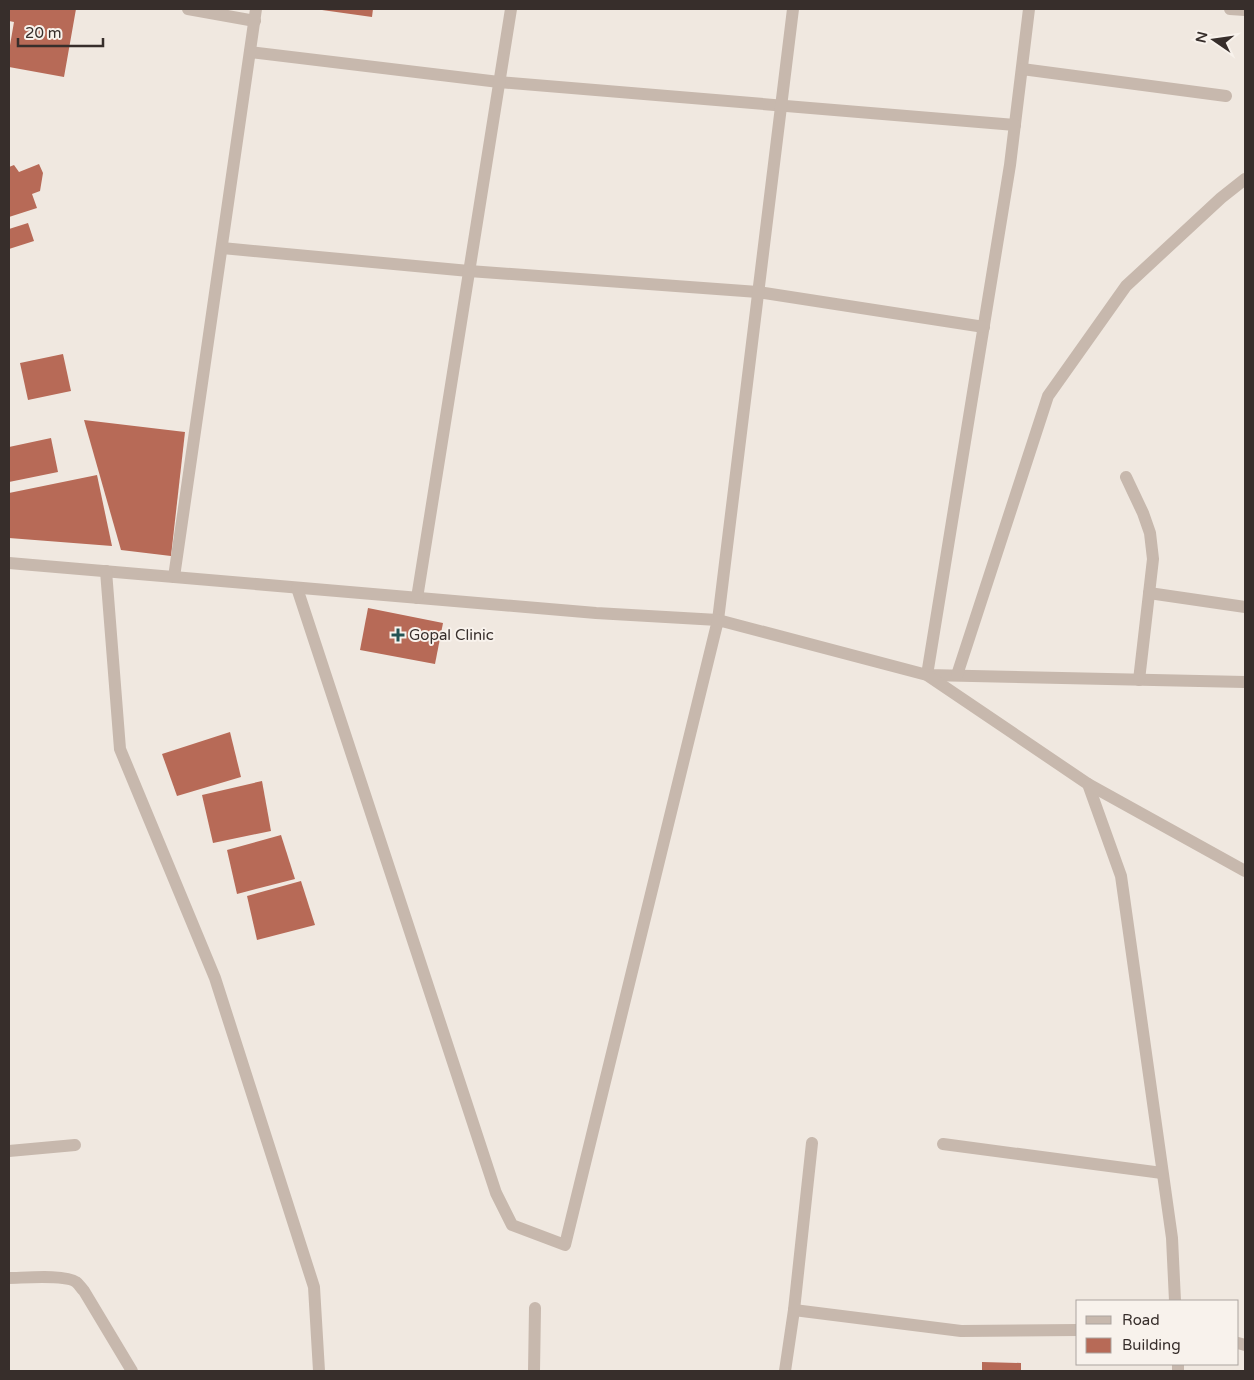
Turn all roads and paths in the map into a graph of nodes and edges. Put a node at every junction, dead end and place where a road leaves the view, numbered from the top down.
1 (188, 9) edge
2 (511, 9) edge
3 (792, 9) edge
4 (1029, 9) edge
5 (1230, 9) edge
6 (1245, 10) edge
7 (256, 15) edge
8 (250, 52) junction
9 (1022, 69) junction
10 (499, 82) junction
11 (1226, 96) dead end
12 (781, 105) junction
13 (1015, 125) junction
14 (1245, 179) edge
15 (222, 248) junction
16 (469, 272) junction
17 (758, 292) junction
18 (984, 326) junction
19 (1126, 477) dead end
20 (9, 563) edge
21 (106, 571) junction
22 (174, 577) junction
23 (298, 588) junction
24 (1149, 593) junction
25 (417, 598) junction
26 (1245, 607) edge
27 (718, 620) junction
28 (927, 675) junction
29 (957, 675) junction
30 (1139, 680) junction
31 (1245, 682) edge
32 (1088, 784) junction
33 (1245, 871) edge
34 (812, 1143) dead end
35 (75, 1144) dead end
36 (943, 1144) dead end
37 (9, 1151) edge
38 (1162, 1173) junction
39 (9, 1278) edge
40 (1175, 1300) edge
41 (535, 1308) dead end
42 (794, 1310) junction
43 (1076, 1330) edge
44 (132, 1371) edge
45 (319, 1371) edge
46 (534, 1371) edge
47 (785, 1371) edge

1 - 7 street
2 - 10 street
3 - 12 street
4 - 9 street
5 - 6 street
7 - 8 street
8 - 10 street
8 - 15 street
9 - 11 street
9 - 13 street
10 - 12 street
10 - 16 street
12 - 13 street
12 - 17 street
13 - 18 street
14 - 29 street
15 - 16 street
15 - 22 street
16 - 17 street
16 - 25 street
17 - 18 street
17 - 27 street
18 - 28 street
19 - 24 street
20 - 21 street
21 - 22 street
21 - 45 street
22 - 23 street
23 - 25 street
23 - 27 street
24 - 26 street
24 - 30 street
25 - 27 street
27 - 28 street
28 - 29 street
28 - 32 street
29 - 30 street
30 - 31 street
32 - 33 street
32 - 38 street
34 - 42 street
35 - 37 street
36 - 38 street
38 - 40 street
39 - 44 street
41 - 46 street
42 - 43 street
42 - 47 street

